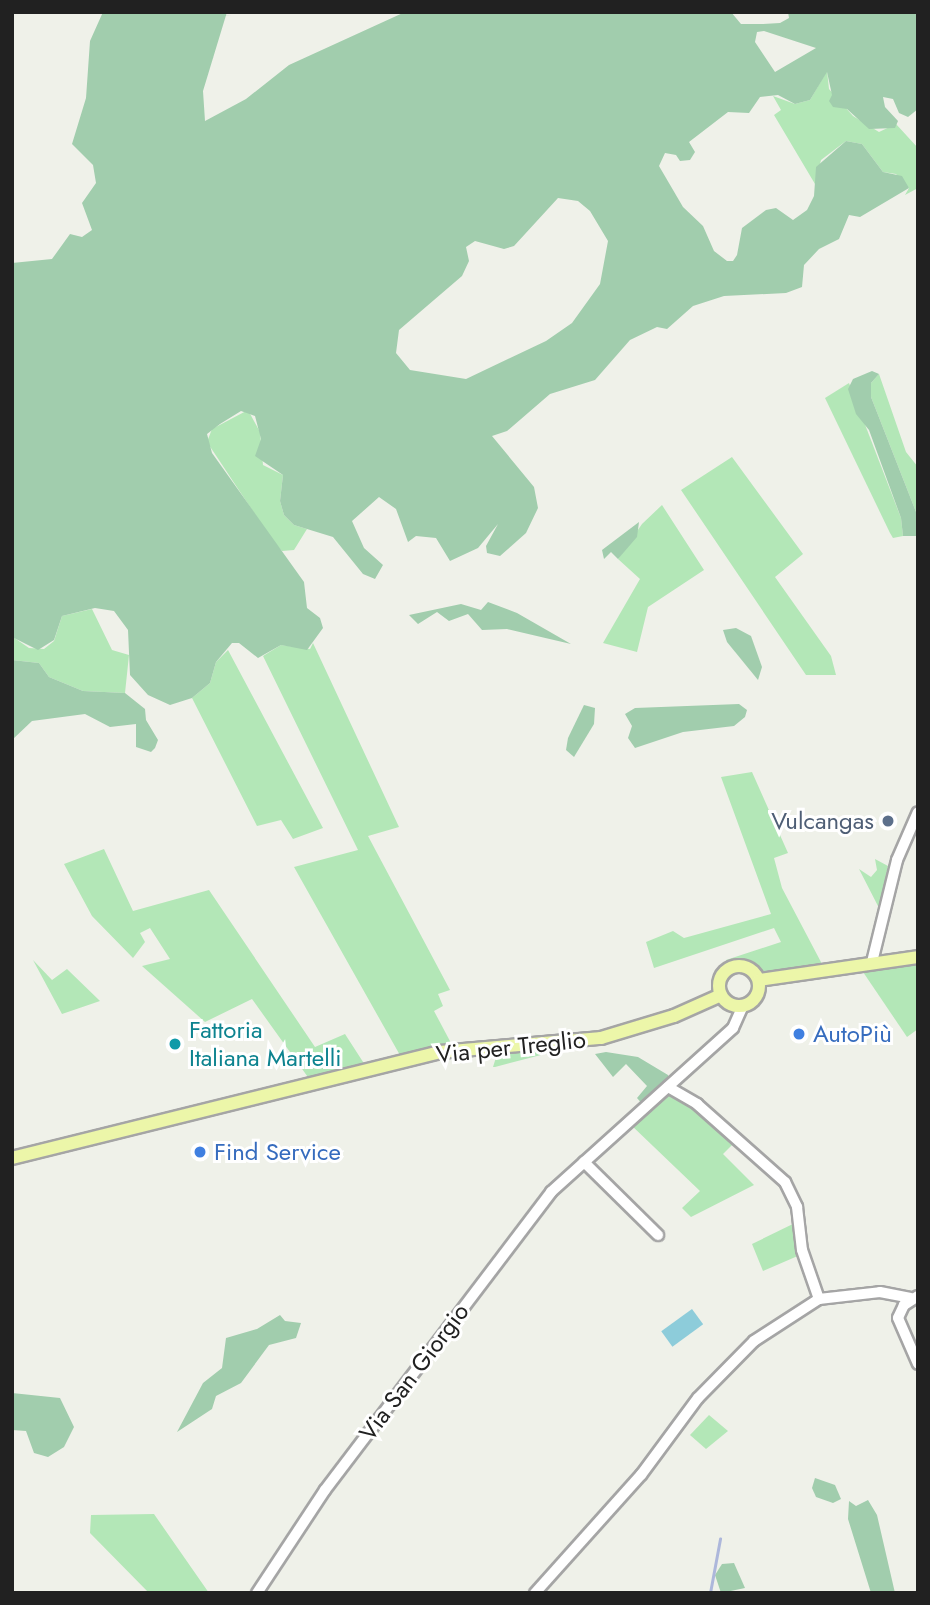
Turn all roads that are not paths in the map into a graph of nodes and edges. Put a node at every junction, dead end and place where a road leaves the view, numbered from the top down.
1 (918, 812) edge
2 (918, 957) edge
3 (872, 962) junction
4 (759, 981) junction
5 (721, 995) junction
6 (743, 1006) junction
7 (668, 1087) junction
8 (12, 1158) edge
9 (584, 1162) junction
10 (658, 1235) dead end
11 (914, 1297) edge
12 (819, 1299) junction
13 (918, 1364) edge
14 (257, 1593) edge
15 (535, 1593) edge

1 - 3 street
2 - 3 main road
3 - 4 main road
4 - 5 main road
4 - 6 main road
5 - 6 main road
5 - 8 main road, Via per Treglio
6 - 7 street, Via San Giorgio
7 - 9 street, Via San Giorgio
7 - 12 street
9 - 10 street
9 - 14 street, Via San Giorgio
11 - 12 street
11 - 13 street
12 - 15 street

